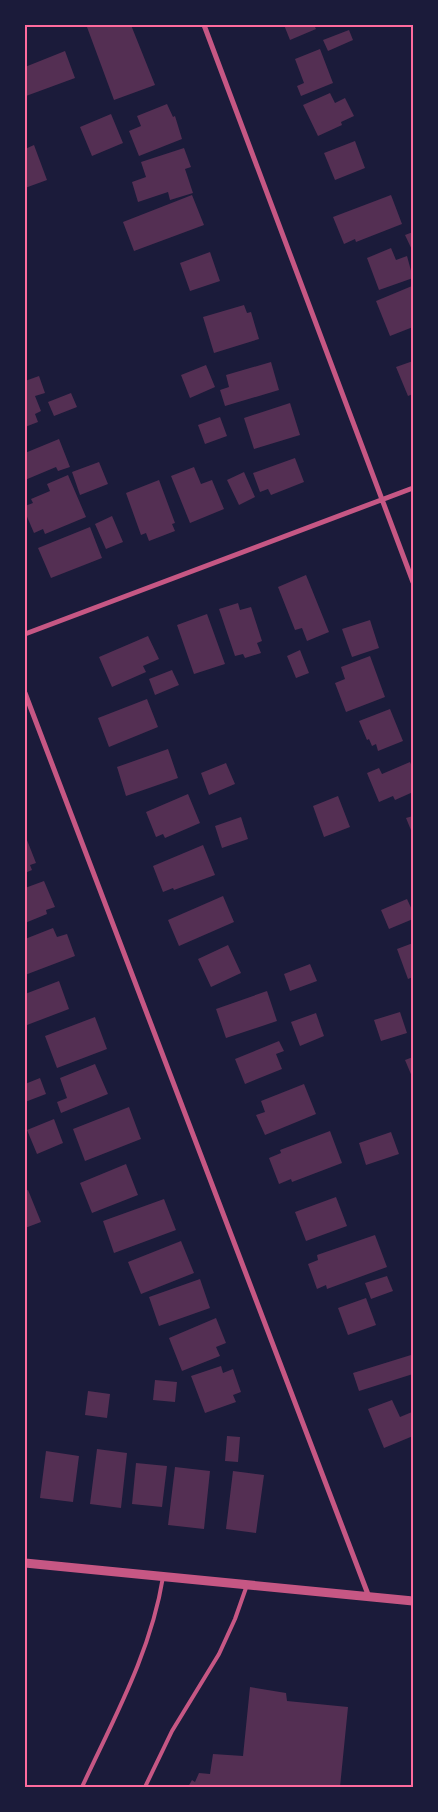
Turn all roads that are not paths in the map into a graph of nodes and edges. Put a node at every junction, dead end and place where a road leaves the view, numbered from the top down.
1 (204, 25) edge
2 (413, 488) edge
3 (382, 500) junction
4 (413, 582) edge
5 (25, 634) edge
6 (25, 693) edge
7 (25, 1563) edge
8 (163, 1576) junction
9 (247, 1585) junction
10 (369, 1597) junction
11 (413, 1601) edge
12 (82, 1787) edge
13 (145, 1787) edge

1 - 3 street
2 - 3 street
3 - 4 street
3 - 5 street
6 - 10 street
7 - 8 street
8 - 9 street
8 - 12 lane
9 - 10 street
9 - 13 lane
10 - 11 street

